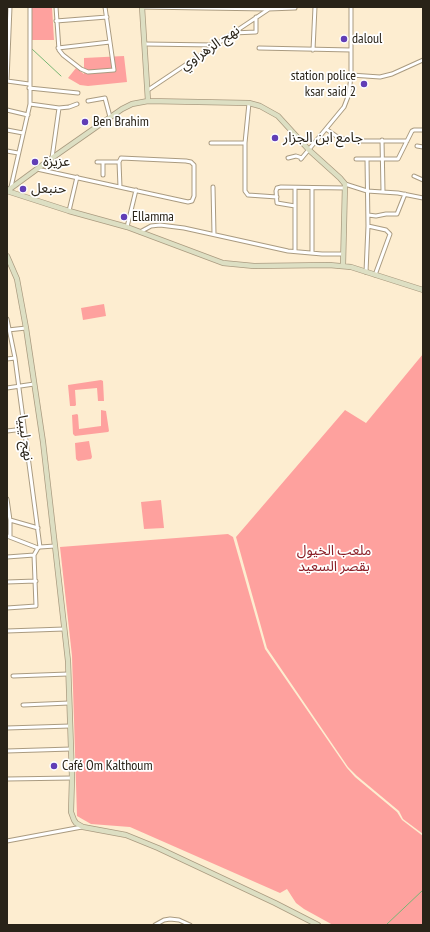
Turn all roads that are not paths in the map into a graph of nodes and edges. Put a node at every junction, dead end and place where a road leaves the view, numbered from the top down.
1 (8, 7) edge
2 (30, 7) edge
3 (56, 7) edge
4 (105, 7) edge
5 (142, 7) edge
6 (272, 7) edge
7 (315, 7) edge
8 (351, 7) edge
9 (295, 8) edge
10 (268, 10) junction
11 (107, 17) junction
12 (256, 17) junction
13 (56, 21) junction
14 (233, 33) junction
15 (110, 42) junction
16 (144, 44) junction
17 (214, 45) junction
18 (58, 48) junction
19 (259, 48) dead end
20 (313, 50) junction
21 (351, 50) junction
22 (423, 60) edge
23 (351, 75) junction
24 (7, 81) edge
25 (29, 86) junction
26 (148, 90) junction
27 (78, 93) dead end
28 (148, 101) junction
29 (88, 102) dead end
30 (249, 103) junction
31 (30, 104) junction
32 (77, 104) dead end
33 (59, 108) junction
34 (7, 110) edge
35 (28, 115) junction
36 (110, 117) junction
37 (326, 129) junction
38 (7, 130) edge
39 (423, 130) edge
40 (23, 133) junction
41 (382, 140) junction
42 (407, 141) junction
43 (211, 143) dead end
44 (245, 143) junction
45 (417, 146) dead end
46 (423, 147) edge
47 (309, 150) junction
48 (7, 151) edge
49 (18, 153) junction
50 (52, 158) junction
51 (288, 158) dead end
52 (356, 159) dead end
53 (367, 159) junction
54 (382, 159) junction
55 (97, 162) dead end
56 (103, 162) junction
57 (118, 162) junction
58 (37, 169) junction
59 (103, 175) dead end
60 (414, 176) dead end
61 (77, 177) junction
62 (423, 180) edge
63 (7, 183) edge
64 (345, 186) junction
65 (120, 187) junction
66 (213, 187) dead end
67 (295, 188) junction
68 (312, 188) junction
69 (9, 189) edge
70 (136, 190) junction
71 (367, 191) junction
72 (383, 191) junction
73 (405, 194) junction
74 (277, 196) junction
75 (423, 198) edge
76 (295, 206) junction
77 (69, 211) junction
78 (368, 215) junction
79 (368, 226) junction
80 (127, 227) junction
81 (140, 232) junction
82 (214, 234) junction
83 (295, 251) junction
84 (312, 253) junction
85 (343, 254) junction
86 (7, 256) edge
87 (343, 266) junction
88 (366, 272) junction
89 (376, 275) junction
90 (423, 290) edge
91 (7, 319) edge
92 (26, 328) junction
93 (8, 330) edge
94 (15, 358) junction
95 (7, 359) edge
96 (34, 384) junction
97 (18, 386) junction
98 (7, 388) edge
99 (24, 429) junction
100 (7, 431) edge
101 (7, 499) edge
102 (10, 520) junction
103 (38, 528) junction
104 (8, 536) edge
105 (55, 546) junction
106 (39, 548) junction
107 (34, 555) junction
108 (7, 557) edge
109 (36, 581) junction
110 (7, 582) edge
111 (7, 608) edge
112 (64, 629) junction
113 (7, 631) edge
114 (68, 674) junction
115 (13, 676) dead end
116 (69, 703) junction
117 (23, 705) dead end
118 (70, 726) junction
119 (7, 728) edge
120 (71, 749) junction
121 (7, 751) edge
122 (7, 778) edge
123 (72, 778) junction
124 (82, 827) junction
125 (7, 841) edge
126 (155, 925) edge
127 (190, 925) edge
128 (318, 925) edge

1 - 24 street
2 - 25 street
3 - 13 street
4 - 11 street
5 - 10 street
5 - 16 street
6 - 10 street, نهج الزهراوي
7 - 20 street
8 - 21 street
9 - 10 street
10 - 12 street, نهج الزهراوي
11 - 13 street
11 - 15 street
12 - 14 street, نهج الزهراوي
12 - 14 street
13 - 18 street
14 - 17 street, نهج الزهراوي
15 - 18 street
15 - 18 street
16 - 17 street
16 - 26 street
17 - 26 street, نهج الزهراوي
19 - 20 street
20 - 21 street
21 - 23 street
22 - 23 street
23 - 37 street
24 - 25 street
25 - 27 street
25 - 31 street
26 - 28 street
28 - 30 street
28 - 36 street
29 - 36 street
30 - 44 street
30 - 47 street
31 - 33 street
31 - 35 street
32 - 33 street
33 - 50 street
34 - 35 street
35 - 40 street
36 - 50 street
37 - 41 street
37 - 47 street
38 - 40 street
39 - 42 street
40 - 49 street
41 - 42 street
41 - 54 street
42 - 54 street
43 - 44 street
44 - 74 street
45 - 46 street
47 - 51 street
47 - 64 street
48 - 49 street
49 - 69 street
50 - 58 street
52 - 53 street
53 - 54 street
53 - 71 street
54 - 72 street
55 - 56 street
56 - 57 street
56 - 59 street
57 - 65 street
57 - 70 street
58 - 61 street
58 - 69 street
60 - 62 street
61 - 65 street
61 - 77 street
63 - 69 street
64 - 68 street
64 - 71 street
64 - 85 street
65 - 70 street
66 - 82 street
67 - 68 street
67 - 74 street
67 - 76 street
68 - 84 street
69 - 77 street
70 - 80 street
71 - 72 street
71 - 78 street
72 - 73 street
73 - 75 street
73 - 78 street
74 - 76 street
76 - 83 street
77 - 80 street
78 - 79 street
79 - 88 street
79 - 89 street
80 - 81 street
81 - 82 street
81 - 87 street
82 - 83 street
83 - 84 street
84 - 85 street
85 - 87 street
86 - 92 street
87 - 88 street
88 - 89 street
89 - 90 street
91 - 93 street, نهج ليبيا
92 - 93 street
92 - 96 street
93 - 94 street, نهج ليبيا
94 - 95 street
94 - 97 street, نهج ليبيا
96 - 97 street
96 - 105 street
97 - 98 street
97 - 99 street, نهج ليبيا
99 - 100 street
99 - 103 street, نهج ليبيا
101 - 102 street
102 - 103 street
102 - 104 street
103 - 106 street, نهج ليبيا
104 - 106 street
105 - 106 street
105 - 112 street
106 - 107 street
107 - 108 street
107 - 109 street
109 - 110 street
109 - 111 street
112 - 113 street
112 - 114 street
114 - 115 street
114 - 116 street
116 - 117 street
116 - 118 street
118 - 119 street
118 - 120 street
120 - 121 street
120 - 123 street
122 - 123 street
123 - 124 street
124 - 125 street
124 - 128 street
126 - 127 street

